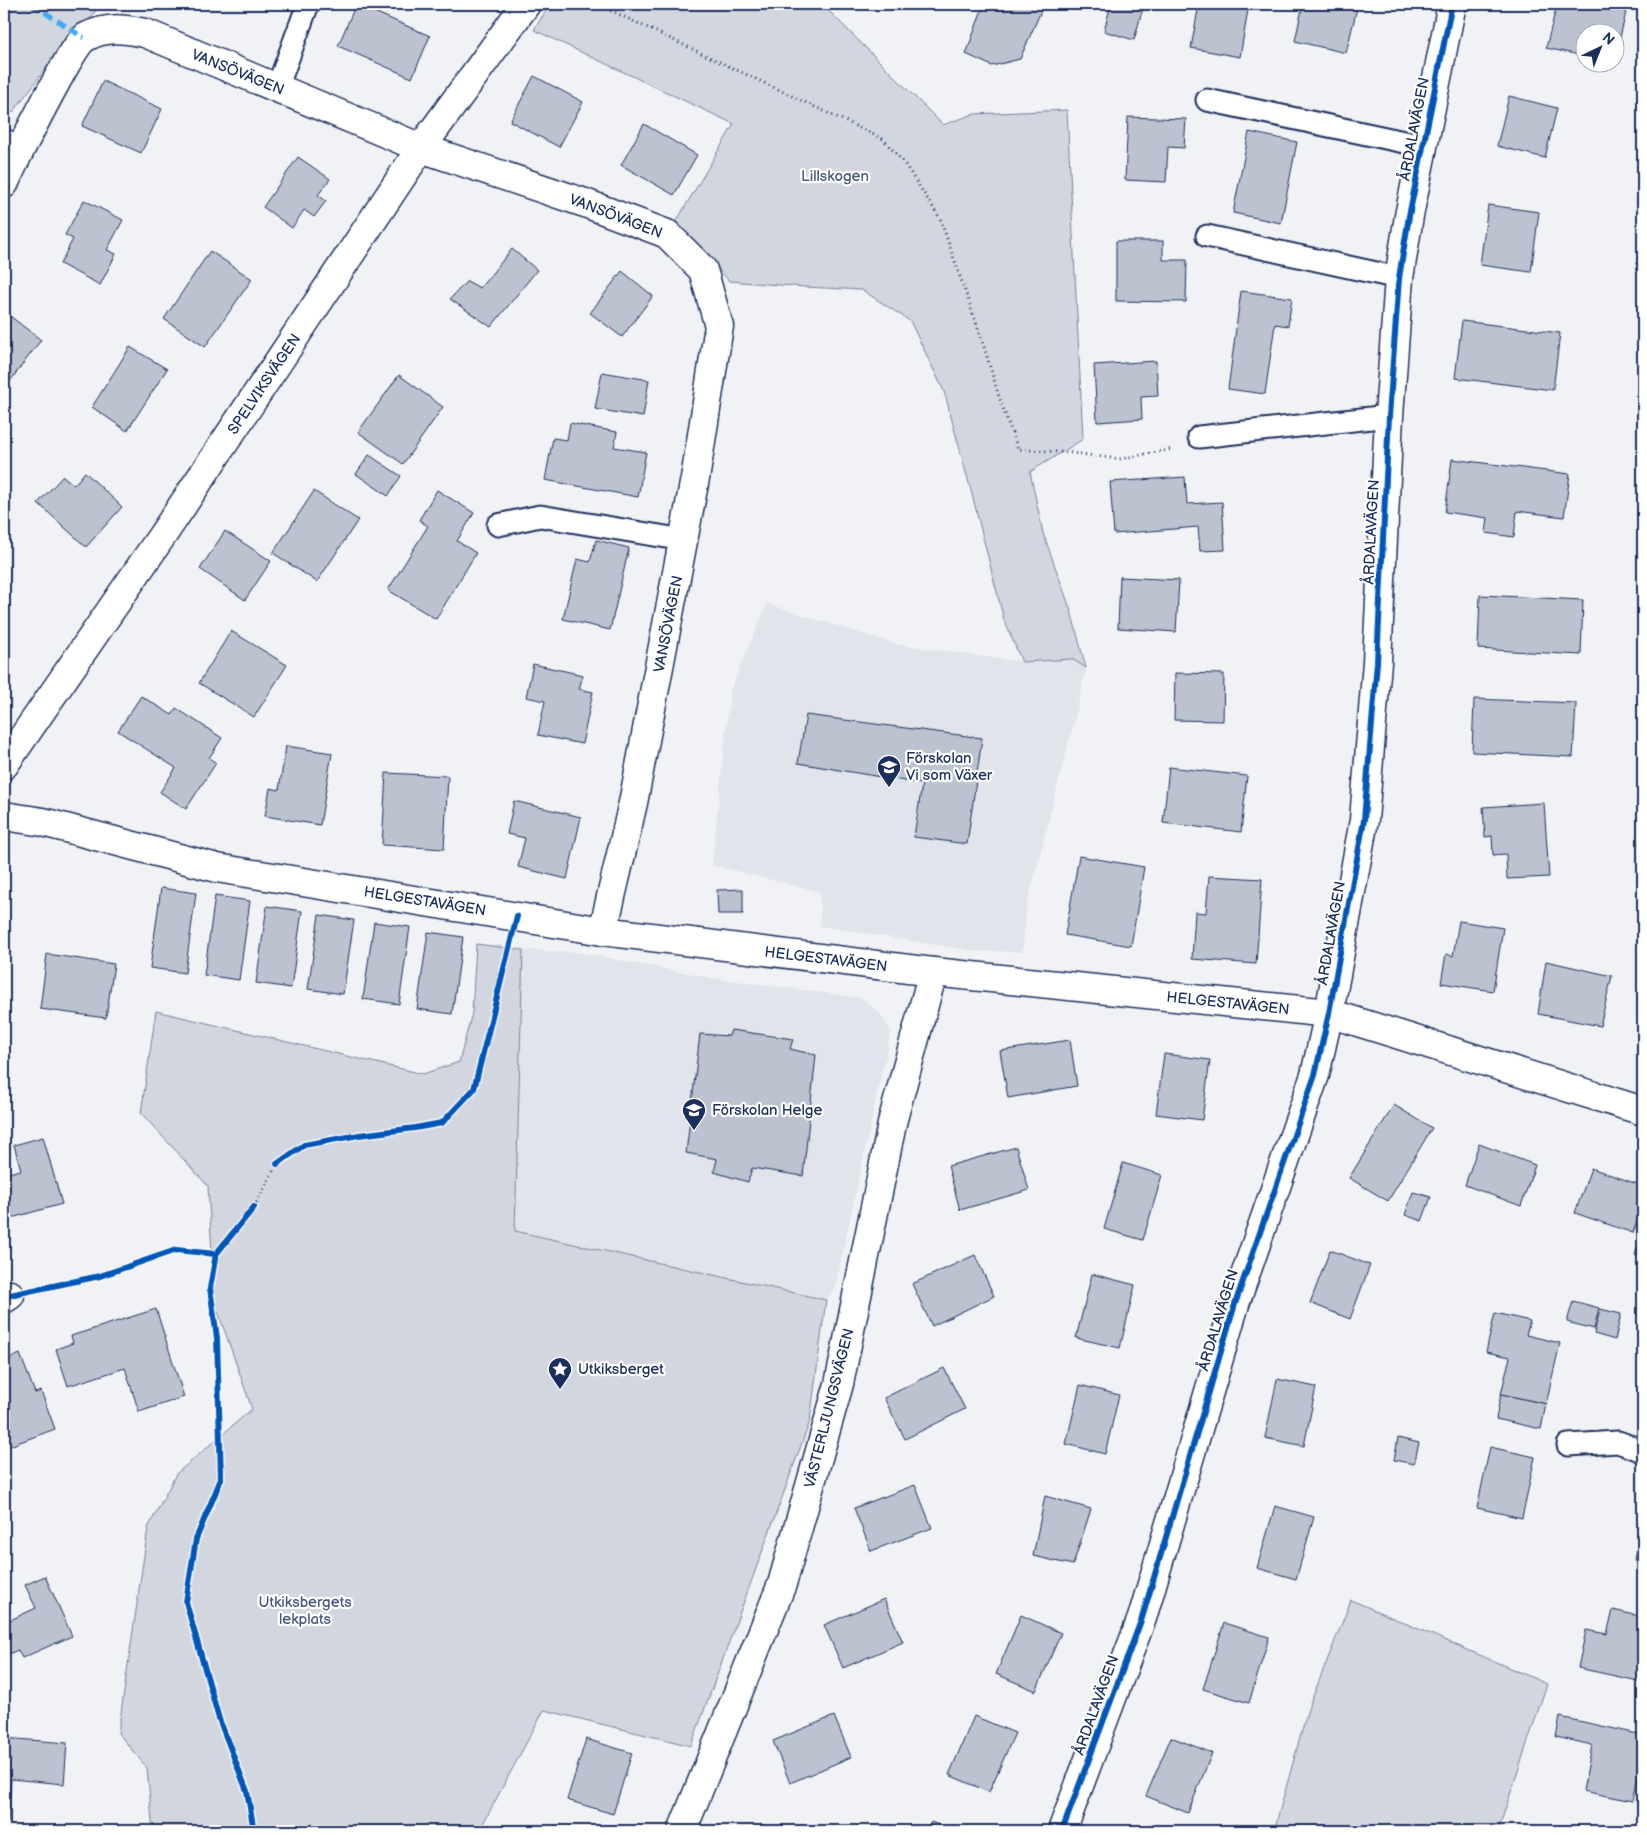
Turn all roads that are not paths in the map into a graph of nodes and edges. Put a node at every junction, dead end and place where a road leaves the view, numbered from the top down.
1 (308, 4) edge
2 (526, 4) edge
3 (1452, 4) edge
4 (278, 88) junction
5 (1207, 100) dead end
6 (1424, 146) junction
7 (11, 148) edge
8 (421, 148) junction
9 (4, 184) edge
10 (1207, 236) dead end
11 (1399, 278) junction
12 (1389, 416) junction
13 (1199, 437) road end
14 (498, 525) dead end
15 (684, 540) junction
16 (4, 765) edge
17 (4, 816) edge
18 (603, 930) junction
19 (933, 972) junction
20 (1329, 1013) junction
21 (1643, 1111) edge
22 (1568, 1445) dead end
23 (1643, 1452) edge
24 (682, 1831) edge
25 (1062, 1831) edge

1 - 4 lane
2 - 8 street, SPELVIKSVÄGEN
3 - 6 street, ÅRDALAVÄGEN
4 - 7 street, VANSÖVÄGEN
4 - 8 street, VANSÖVÄGEN
5 - 6 lane
6 - 11 street, ÅRDALAVÄGEN
7 - 9 street, VANSÖVÄGEN
8 - 15 street, VANSÖVÄGEN
8 - 16 street, SPELVIKSVÄGEN
10 - 11 lane
11 - 12 street, ÅRDALAVÄGEN
12 - 13 lane
12 - 20 street, ÅRDALAVÄGEN
14 - 15 lane
15 - 18 street, VANSÖVÄGEN
17 - 18 street, HELGESTAVÄGEN
18 - 19 street, HELGESTAVÄGEN
19 - 20 street, HELGESTAVÄGEN
19 - 24 street, VÄSTERLJUNGSVÄGEN
20 - 21 street, HELGESTAVÄGEN
20 - 25 street, ÅRDALAVÄGEN
22 - 23 lane

